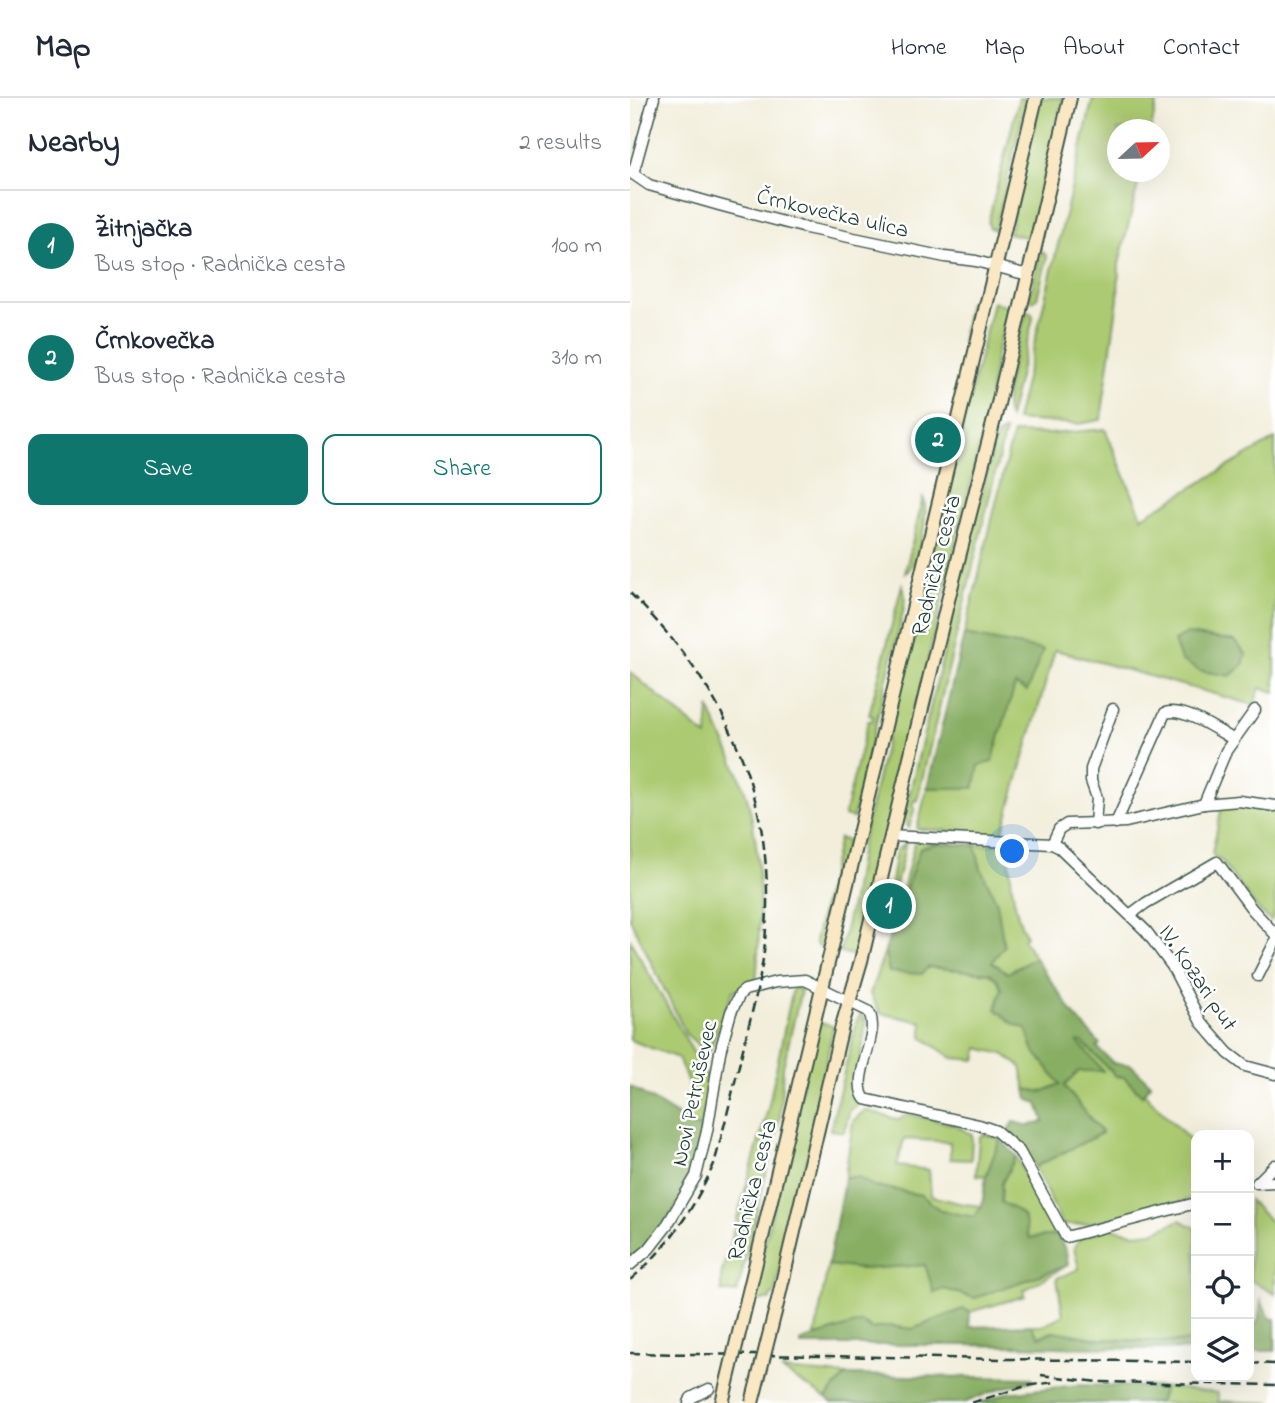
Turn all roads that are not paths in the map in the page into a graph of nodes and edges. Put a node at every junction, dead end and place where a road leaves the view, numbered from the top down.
1 (654, 98) edge
2 (1036, 98) edge
3 (1070, 98) edge
4 (631, 173) edge
5 (995, 267) junction
6 (1028, 275) junction
7 (1112, 709) dead end
8 (1255, 710) dead end
9 (1234, 740) junction
10 (1204, 804) junction
11 (1275, 806) edge
12 (1116, 823) junction
13 (1095, 824) junction
14 (890, 836) junction
15 (1052, 844) junction
16 (1131, 914) junction
17 (1275, 934) edge
18 (1275, 942) edge
19 (1258, 976) dead end
20 (821, 987) junction
21 (849, 1001) junction
22 (1275, 1074) edge
23 (1275, 1165) edge
24 (1275, 1182) edge
25 (1254, 1183) edge
26 (1254, 1184) edge
27 (1191, 1204) edge
28 (630, 1265) edge
29 (709, 1390) dead end
30 (689, 1403) edge
31 (722, 1403) edge
32 (752, 1403) edge

1 - 4 street, Črnkovečka ulica
2 - 5 main road, Radnička cesta
3 - 6 main road, Radnička cesta
4 - 5 street, Črnkovečka ulica
5 - 6 street, Črnkovečka ulica
5 - 20 main road, Radnička cesta
6 - 14 main road, Radnička cesta
7 - 13 street
8 - 9 street
9 - 10 street
9 - 12 street
10 - 11 street
10 - 12 street
12 - 13 street
13 - 15 street
14 - 15 street
14 - 21 main road, Radnička cesta
15 - 16 street, IV. Kozari put
16 - 17 street, IV. Kozari put
16 - 22 street, IV. Kozari put
18 - 19 street
20 - 21 street
20 - 28 street, Novi Petruševec
20 - 31 main road, Radnička cesta, bridge
21 - 27 street
21 - 32 main road, Radnička cesta, bridge
23 - 25 street
24 - 26 street
29 - 30 street

